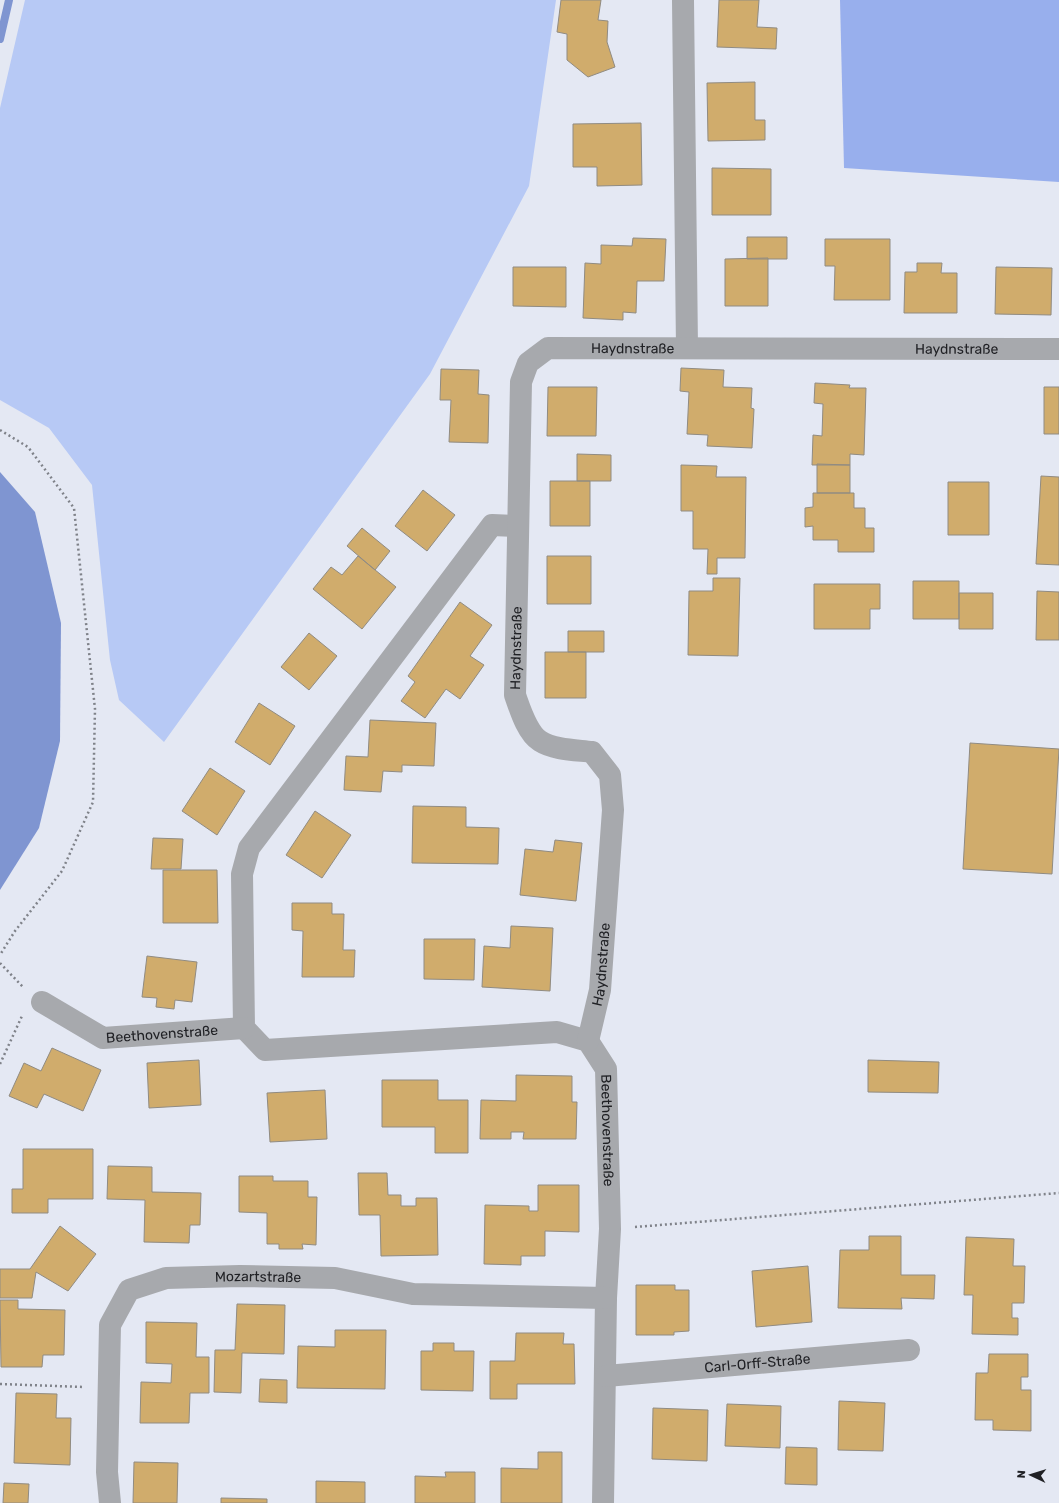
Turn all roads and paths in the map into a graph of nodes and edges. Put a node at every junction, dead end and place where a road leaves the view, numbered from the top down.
1 (683, 1) dead end
2 (687, 348) junction
3 (1059, 349) edge
4 (0, 430) edge
5 (518, 526) junction
6 (0, 954) edge
7 (0, 963) edge
8 (37, 998) junction
9 (244, 1028) junction
10 (588, 1041) junction
11 (0, 1064) edge
12 (1059, 1193) edge
13 (610, 1229) junction
14 (606, 1298) junction
15 (909, 1350) dead end
16 (606, 1376) junction
17 (0, 1384) edge
18 (109, 1388) junction
19 (110, 1503) edge
20 (603, 1503) edge

1 - 2 street, Haydnstraße
2 - 3 street, Haydnstraße
2 - 5 street, Haydnstraße
4 - 6 path
5 - 9 street
5 - 10 street, Haydnstraße
7 - 8 path
8 - 9 street, Beethovenstraße
8 - 11 path
9 - 10 street
10 - 13 street, Beethovenstraße
12 - 13 path
13 - 14 street, Beethovenstraße
14 - 16 street, Beethovenstraße
14 - 18 street, Mozartstraße
15 - 16 street, Carl-Orff-Straße
16 - 20 street, Beethovenstraße
17 - 18 path
18 - 19 street, Mozartstraße

